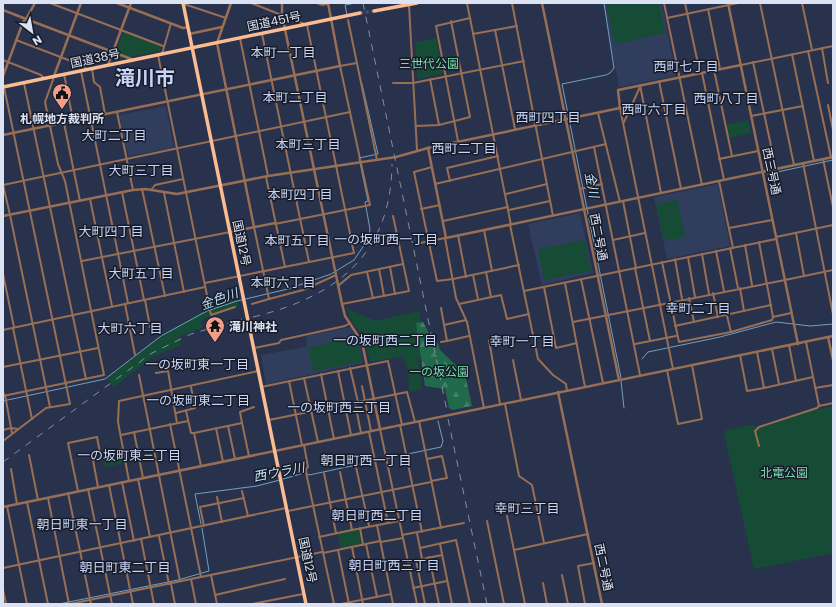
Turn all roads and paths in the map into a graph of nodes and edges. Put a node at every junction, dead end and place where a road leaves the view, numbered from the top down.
1 (35, 3) edge
2 (50, 3) edge
3 (81, 3) edge
4 (117, 3) edge
5 (131, 3) edge
6 (183, 3) edge
7 (231, 3) edge
8 (251, 3) edge
9 (282, 3) edge
10 (317, 3) edge
11 (328, 3) edge
12 (417, 3) edge
13 (467, 3) edge
14 (512, 3) edge
15 (542, 3) edge
16 (664, 3) edge
17 (685, 3) edge
18 (738, 3) edge
19 (760, 3) edge
20 (802, 3) edge
21 (409, 4) edge
22 (728, 4) edge
23 (129, 8) junction
24 (708, 9) junction
25 (3, 10) edge
26 (374, 11) tunnel mouth
27 (77, 13) junction
28 (360, 13) tunnel mouth
29 (282, 14) junction
30 (687, 14) junction
31 (226, 18) junction
32 (470, 18) junction
33 (667, 18) junction
34 (26, 19) junction
35 (331, 20) junction
36 (348, 20) dead end
37 (451, 22) junction
38 (171, 23) junction
39 (307, 25) junction
40 (517, 26) junction
41 (222, 27) junction
42 (188, 28) junction
43 (121, 29) junction
44 (285, 29) junction
45 (495, 30) junction
46 (189, 34) junction
47 (262, 34) junction
48 (473, 34) junction
49 (69, 35) junction
50 (240, 38) junction
51 (16, 40) junction
52 (217, 43) junction
53 (163, 46) junction
54 (833, 46) edge
55 (192, 48) junction
56 (822, 48) junction
57 (812, 50) junction
58 (113, 51) junction
59 (808, 51) junction
60 (792, 54) junction
61 (160, 55) junction
62 (61, 57) junction
63 (772, 59) junction
64 (3, 60) edge
65 (134, 60) junction
66 (524, 61) junction
67 (8, 62) junction
68 (753, 62) junction
69 (357, 63) junction
70 (741, 65) junction
71 (108, 66) junction
72 (340, 66) junction
73 (502, 66) junction
74 (92, 69) junction
75 (720, 69) junction
76 (86, 70) junction
77 (317, 70) junction
78 (480, 70) junction
79 (714, 70) junction
80 (81, 71) junction
81 (461, 73) junction
82 (701, 73) junction
83 (64, 74) junction
84 (295, 75) junction
85 (3, 76) edge
86 (446, 76) junction
87 (54, 77) junction
88 (679, 77) junction
89 (44, 79) junction
90 (430, 79) junction
91 (272, 80) junction
92 (659, 81) junction
93 (24, 83) junction
94 (413, 83) junction
95 (828, 83) dead end
96 (393, 84) dead end
97 (249, 85) junction
98 (640, 86) junction
99 (4, 87) edge
100 (227, 89) junction
101 (202, 94) junction
102 (168, 102) junction
103 (828, 105) dead end
104 (803, 106) junction
105 (631, 107) junction
106 (620, 108) junction
107 (783, 110) junction
108 (117, 112) junction
109 (350, 112) junction
110 (598, 113) junction
111 (105, 114) junction
112 (763, 114) junction
113 (751, 116) junction
114 (90, 117) junction
115 (326, 117) junction
116 (566, 119) junction
117 (74, 121) junction
118 (304, 122) junction
119 (455, 122) junction
120 (64, 123) junction
121 (623, 123) junction
122 (439, 125) junction
123 (536, 125) junction
124 (50, 126) junction
125 (281, 126) junction
126 (416, 126) junction
127 (34, 129) junction
128 (514, 129) junction
129 (258, 130) junction
130 (833, 130) edge
131 (14, 133) junction
132 (493, 134) junction
133 (3, 135) edge
134 (236, 135) junction
135 (211, 140) junction
136 (458, 141) junction
137 (606, 144) junction
138 (177, 147) junction
139 (594, 147) junction
140 (428, 148) junction
141 (417, 150) junction
142 (758, 151) junction
143 (572, 152) junction
144 (498, 156) junction
145 (732, 156) junction
146 (832, 157) edge
147 (127, 159) junction
148 (542, 159) junction
149 (719, 159) junction
150 (823, 159) junction
151 (377, 160) junction
152 (814, 161) junction
153 (361, 162) junction
154 (803, 163) junction
155 (100, 164) junction
156 (794, 165) junction
157 (336, 166) junction
158 (432, 167) junction
159 (313, 169) junction
160 (500, 169) junction
161 (776, 169) junction
162 (74, 170) junction
163 (291, 172) junction
164 (763, 172) junction
165 (62, 173) junction
166 (44, 176) junction
167 (267, 176) junction
168 (184, 179) junction
169 (24, 180) junction
170 (724, 180) junction
171 (244, 181) junction
172 (450, 181) junction
173 (719, 181) junction
174 (436, 184) junction
175 (547, 184) junction
176 (602, 184) junction
177 (3, 185) edge
178 (702, 185) junction
179 (220, 186) junction
180 (142, 189) junction
181 (580, 189) junction
182 (681, 189) junction
183 (133, 190) junction
184 (151, 190) junction
185 (122, 192) junction
186 (164, 193) junction
187 (187, 193) junction
188 (505, 194) junction
189 (661, 194) junction
190 (106, 195) junction
191 (639, 198) junction
192 (90, 199) junction
193 (550, 200) junction
194 (80, 201) junction
195 (621, 202) junction
196 (70, 203) junction
197 (440, 205) junction
198 (606, 205) junction
199 (51, 207) junction
200 (833, 207) edge
201 (508, 208) junction
202 (421, 209) junction
203 (345, 210) junction
204 (584, 210) junction
205 (30, 211) junction
206 (10, 215) junction
207 (323, 215) junction
208 (3, 216) edge
209 (394, 216) dead end
210 (553, 216) junction
211 (300, 220) junction
212 (772, 220) junction
213 (443, 221) junction
214 (275, 224) junction
215 (511, 225) junction
216 (833, 225) edge
217 (254, 227) junction
218 (729, 228) junction
219 (816, 229) junction
220 (484, 230) junction
221 (230, 232) junction
222 (646, 233) junction
223 (796, 233) junction
224 (458, 235) junction
225 (630, 236) junction
226 (196, 238) junction
227 (445, 238) junction
228 (776, 238) junction
229 (613, 240) junction
230 (174, 242) junction
231 (428, 242) junction
232 (759, 242) junction
233 (420, 243) dead end
234 (745, 245) junction
235 (154, 247) junction
236 (732, 248) junction
237 (134, 250) junction
238 (716, 251) junction
239 (118, 254) junction
240 (702, 254) junction
241 (102, 257) junction
242 (332, 257) junction
243 (688, 257) junction
244 (675, 260) junction
245 (82, 261) junction
246 (309, 262) junction
247 (662, 262) junction
248 (404, 264) junction
249 (652, 264) junction
250 (519, 265) junction
251 (285, 267) junction
252 (390, 267) junction
253 (636, 268) junction
254 (379, 269) junction
255 (833, 270) edge
256 (263, 271) junction
257 (492, 271) junction
258 (620, 271) junction
259 (367, 272) junction
260 (486, 272) junction
261 (824, 272) junction
262 (3, 274) edge
263 (473, 275) junction
264 (239, 276) junction
265 (336, 276) junction
266 (466, 276) junction
267 (597, 276) junction
268 (804, 276) junction
269 (453, 279) junction
270 (581, 279) junction
271 (785, 280) junction
272 (205, 283) junction
273 (565, 283) junction
274 (766, 283) junction
275 (338, 286) junction
276 (752, 286) junction
277 (206, 287) junction
278 (544, 287) junction
279 (739, 288) junction
280 (524, 291) junction
281 (724, 291) junction
282 (184, 292) junction
283 (713, 293) junction
284 (395, 294) junction
285 (709, 294) junction
286 (165, 296) junction
287 (384, 296) junction
288 (491, 297) junction
289 (695, 297) junction
290 (373, 298) junction
291 (690, 298) junction
292 (269, 299) junction
293 (682, 299) junction
294 (145, 300) junction
295 (478, 300) junction
296 (670, 302) junction
297 (126, 303) junction
298 (252, 304) dead end
299 (342, 304) junction
300 (459, 304) junction
301 (660, 304) junction
302 (771, 305) junction
303 (112, 306) junction
304 (235, 307) dead end
305 (643, 307) junction
306 (441, 308) dead end
307 (628, 310) junction
308 (92, 311) junction
309 (744, 311) junction
310 (792, 313) junction
311 (529, 314) junction
312 (833, 314) edge
313 (73, 315) junction
314 (606, 315) junction
315 (727, 316) junction
316 (773, 317) junction
317 (589, 318) junction
318 (718, 318) junction
319 (53, 319) junction
320 (466, 320) junction
321 (573, 322) junction
322 (694, 322) junction
323 (350, 323) junction
324 (33, 324) junction
325 (444, 325) junction
326 (675, 326) junction
327 (150, 327) dead end
328 (13, 328) junction
329 (3, 330) edge
330 (731, 332) junction
331 (469, 336) junction
332 (677, 336) junction
333 (833, 336) edge
334 (828, 337) junction
335 (667, 338) junction
336 (489, 340) dead end
337 (447, 341) junction
338 (650, 341) junction
339 (441, 342) dead end
340 (806, 342) junction
341 (577, 343) junction
342 (634, 344) junction
343 (798, 344) junction
344 (789, 345) junction
345 (98, 348) junction
346 (254, 348) junction
347 (772, 349) junction
348 (80, 351) junction
349 (757, 352) junction
350 (135, 355) dead end
351 (740, 355) junction
352 (833, 355) edge
353 (60, 356) junction
354 (40, 360) junction
355 (513, 360) dead end
356 (833, 360) edge
357 (20, 364) junction
358 (367, 365) junction
359 (692, 365) junction
360 (3, 367) edge
361 (350, 368) junction
362 (673, 369) junction
363 (667, 370) junction
364 (258, 371) junction
365 (338, 371) junction
366 (156, 373) dead end
367 (320, 374) junction
368 (139, 376) dead end
369 (640, 376) junction
370 (813, 377) junction
371 (304, 378) junction
372 (86, 379) junction
373 (619, 380) junction
374 (289, 381) junction
375 (796, 381) junction
376 (66, 383) junction
377 (603, 383) junction
378 (779, 384) junction
379 (833, 385) edge
380 (362, 386) dead end
381 (46, 387) junction
382 (191, 387) junction
383 (262, 387) junction
384 (585, 387) junction
385 (764, 388) junction
386 (815, 388) junction
387 (3, 391) edge
388 (26, 391) junction
389 (171, 391) junction
390 (567, 391) junction
391 (558, 392) junction
392 (396, 394) junction
393 (4, 395) edge
394 (143, 397) junction
395 (374, 399) junction
396 (521, 400) junction
397 (365, 401) junction
398 (356, 402) junction
399 (833, 403) edge
400 (500, 404) junction
401 (504, 404) junction
402 (344, 405) junction
403 (819, 406) junction
404 (50, 407) junction
405 (254, 407) dead end
406 (327, 408) junction
407 (484, 408) junction
408 (186, 411) junction
409 (312, 412) junction
410 (176, 413) junction
411 (296, 415) junction
412 (32, 419) junction
413 (269, 420) junction
414 (188, 421) junction
415 (419, 421) junction
416 (415, 422) junction
417 (177, 423) junction
418 (242, 423) junction
419 (170, 424) junction
420 (401, 425) junction
421 (228, 426) junction
422 (12, 428) junction
423 (216, 428) junction
424 (18, 429) junction
425 (149, 429) junction
426 (380, 429) junction
427 (3, 430) edge
428 (370, 431) junction
429 (134, 432) junction
430 (12, 433) junction
431 (194, 433) junction
432 (362, 433) junction
433 (120, 435) junction
434 (351, 435) junction
435 (334, 439) junction
436 (3, 441) edge
437 (318, 442) junction
438 (303, 445) junction
439 (758, 446) dead end
440 (123, 449) junction
441 (275, 451) junction
442 (100, 453) junction
443 (28, 455) dead end
444 (250, 456) junction
445 (235, 459) junction
446 (427, 459) junction
447 (223, 462) junction
448 (201, 466) junction
449 (356, 467) dead end
450 (11, 469) dead end
451 (179, 471) junction
452 (340, 472) dead end
453 (324, 474) dead end
454 (158, 475) junction
455 (143, 478) junction
456 (138, 479) junction
457 (130, 481) junction
458 (122, 482) junction
459 (431, 482) junction
460 (109, 485) junction
461 (412, 486) junction
462 (98, 487) junction
463 (88, 489) junction
464 (393, 490) junction
465 (78, 491) junction
466 (242, 491) dead end
467 (381, 492) junction
468 (68, 494) junction
469 (362, 496) junction
470 (217, 497) dead end
471 (48, 498) junction
472 (244, 498) junction
473 (346, 499) junction
474 (38, 500) junction
475 (27, 502) junction
476 (329, 502) junction
477 (218, 503) junction
478 (17, 504) junction
479 (7, 506) junction
480 (313, 506) junction
481 (3, 507) edge
482 (287, 510) junction
483 (248, 516) junction
484 (506, 516) dead end
485 (399, 521) junction
486 (487, 521) dead end
487 (222, 522) junction
488 (388, 523) junction
489 (464, 523) dead end
490 (377, 525) junction
491 (204, 526) junction
492 (368, 526) junction
493 (360, 528) junction
494 (441, 528) junction
495 (191, 529) junction
496 (352, 530) junction
497 (422, 532) junction
498 (171, 533) junction
499 (336, 533) junction
500 (417, 533) junction
501 (588, 534) junction
502 (159, 535) junction
503 (150, 537) junction
504 (319, 537) junction
505 (403, 537) junction
506 (140, 539) junction
507 (134, 541) junction
508 (381, 542) junction
509 (544, 543) junction
510 (120, 544) junction
511 (440, 544) junction
512 (365, 545) junction
513 (352, 547) junction
514 (100, 548) junction
515 (420, 548) junction
516 (338, 550) junction
517 (514, 550) junction
518 (80, 552) junction
519 (322, 553) junction
520 (442, 555) junction
521 (60, 556) junction
522 (297, 557) junction
523 (430, 557) junction
524 (422, 559) junction
525 (39, 560) junction
526 (416, 560) junction
527 (408, 562) junction
528 (594, 563) junction
529 (20, 565) junction
530 (3, 568) edge
531 (211, 575) junction
532 (562, 575) dead end
533 (201, 577) junction
534 (191, 579) junction
535 (285, 579) dead end
536 (180, 581) junction
537 (447, 581) junction
538 (170, 583) junction
539 (434, 583) junction
540 (543, 583) dead end
541 (422, 586) junction
542 (150, 587) junction
543 (413, 588) junction
544 (3, 590) edge
545 (130, 592) junction
546 (304, 594) junction
547 (391, 594) junction
548 (215, 595) junction
549 (110, 596) junction
550 (377, 597) junction
551 (90, 600) junction
552 (362, 600) junction
553 (348, 603) edge
554 (6, 604) edge
555 (27, 604) edge
556 (48, 604) edge
557 (70, 604) edge
558 (91, 604) edge
559 (112, 604) edge
560 (133, 604) edge
561 (154, 604) edge
562 (175, 604) edge
563 (196, 604) edge
564 (217, 604) edge
565 (252, 604) edge
566 (306, 604) edge
567 (334, 604) edge
568 (341, 604) edge
569 (363, 604) edge
570 (393, 604) edge
571 (417, 604) edge
572 (426, 604) edge
573 (439, 604) edge
574 (452, 604) edge
575 (470, 604) edge
576 (504, 604) edge
577 (525, 604) edge
578 (547, 604) edge
579 (568, 604) edge
580 (585, 604) edge
581 (602, 604) edge

1 - 34 street
2 - 27 street
3 - 27 street
4 - 23 street
5 - 23 street
6 - 31 street
6 - 42 highway, 国道12号
7 - 31 street
8 - 29 street
9 - 29 street
10 - 11 street
11 - 35 street
12 - 21 highway
13 - 32 street
14 - 40 street
15 - 116 street, 西二号通
16 - 33 street
17 - 30 street
18 - 22 street
19 - 63 street
20 - 57 street
21 - 26 highway
21 - 94 street
22 - 24 street
22 - 70 street, 西三号通
23 - 38 street
23 - 43 street
24 - 30 street
24 - 75 street
25 - 34 street
27 - 43 street
27 - 49 street
28 - 35 highway, 国道451号
29 - 39 street
29 - 44 street
30 - 33 street
30 - 82 street
31 - 41 street
32 - 37 street
32 - 48 street
33 - 88 street
34 - 49 street
34 - 51 street
35 - 39 highway, 国道451号
35 - 72 street
36 - 69 street
37 - 81 street
37 - 86 street
38 - 42 street
38 - 53 street
39 - 44 highway, 国道451号
39 - 77 street
40 - 45 street
40 - 66 street
41 - 46 street
41 - 52 street
42 - 46 highway, 国道12号
43 - 53 street
43 - 58 street
44 - 47 highway, 国道451号
44 - 84 street
45 - 48 street
45 - 73 street
46 - 55 highway, 国道12号
47 - 50 highway, 国道451号
47 - 91 street
48 - 78 street
49 - 58 street
49 - 62 street
50 - 52 highway, 国道451号
50 - 97 street
51 - 62 street
51 - 67 street
52 - 55 highway, 国道451号
52 - 100 street
53 - 61 street
54 - 56 street
55 - 61 highway, 国道38号
55 - 101 highway, 国道12号
56 - 57 street
56 - 95 street
57 - 59 street
58 - 65 street
58 - 71 street
59 - 60 street
59 - 146 street
60 - 63 street
60 - 104 street
61 - 65 highway, 国道38号
61 - 102 street
62 - 76 street
62 - 87 street
63 - 68 street
63 - 107 street
64 - 67 street
65 - 71 highway, 国道38号
66 - 73 street
66 - 123 street
67 - 85 street
67 - 89 street
68 - 70 street
68 - 112 street
69 - 72 street
69 - 151 street
70 - 75 street
70 - 113 street, 西三号通
71 - 74 highway, 国道38号
72 - 77 street
72 - 109 street
73 - 78 street
73 - 128 street
74 - 76 highway, 国道38号
74 - 111 street
75 - 79 street
76 - 80 highway, 国道38号
77 - 84 street
77 - 115 street
78 - 81 street
78 - 132 street
79 - 82 street
79 - 145 street
80 - 83 highway, 国道38号
80 - 114 street
81 - 86 street
81 - 119 street
82 - 88 street
82 - 149 street
83 - 87 highway, 国道38号
83 - 117 street
84 - 91 street
84 - 118 street
86 - 90 street
86 - 119 street
87 - 89 highway, 国道38号
87 - 124 street
88 - 92 street
88 - 178 street
89 - 93 highway, 国道38号
90 - 94 street
90 - 122 street
91 - 97 street
91 - 125 street
92 - 98 street
92 - 182 street
93 - 99 highway, 国道38号
93 - 127 street
94 - 96 street
94 - 126 street
97 - 100 street
97 - 129 street
98 - 105 street
98 - 106 street
98 - 189 street
99 - 131 street
100 - 101 street
100 - 134 street
101 - 102 street
101 - 135 highway, 国道12号
102 - 108 street
102 - 138 street
103 - 130 street
104 - 107 street
104 - 152 street
105 - 106 street
105 - 121 street
106 - 110 street
106 - 121 street
107 - 112 street
107 - 156 street
108 - 111 street
108 - 147 street
109 - 115 street
109 - 153 street
110 - 116 street
110 - 137 street
111 - 114 street
112 - 113 street
112 - 161 street
113 - 142 street, 西三号通
114 - 117 street
114 - 155 street
115 - 118 street
115 - 157 street
116 - 123 street
116 - 143 street, 西二号通
117 - 120 street
118 - 125 street
118 - 159 street
119 - 122 street
119 - 136 street
120 - 124 street
120 - 162 street
121 - 191 street
122 - 126 street
123 - 128 street
123 - 148 street
124 - 127 street
124 - 165 street
125 - 129 street
125 - 163 street
126 - 141 street
127 - 131 street
127 - 166 street
128 - 132 street
129 - 134 street
129 - 167 street
131 - 133 street
131 - 169 street
132 - 136 street
132 - 144 street
134 - 135 street
134 - 171 street
135 - 138 street
135 - 179 highway, 国道12号
136 - 140 street
137 - 139 street
137 - 195 street
138 - 147 street
138 - 168 street
139 - 143 street
139 - 176 street
140 - 141 street
140 - 158 street
141 - 151 street
142 - 145 street
142 - 164 street, 西三号通
143 - 148 street
143 - 181 street, 西二号通
144 - 160 street
144 - 172 street
145 - 149 street
146 - 150 street
147 - 155 street
147 - 183 street
148 - 160 street
148 - 175 street
149 - 170 street
150 - 152 street
150 - 200 street
151 - 153 street
152 - 154 street
153 - 157 street
153 - 203 street
154 - 156 street
154 - 219 street
155 - 162 street
155 - 190 street
156 - 161 street
157 - 159 street
157 - 203 street
158 - 174 street
158 - 202 street
159 - 163 street
159 - 207 street
160 - 172 street
160 - 188 street
161 - 164 street
162 - 165 street
162 - 194 street
163 - 167 street
163 - 211 street
164 - 170 street
164 - 212 street, 西三号通
165 - 166 street
165 - 196 street
166 - 169 street
166 - 199 street
167 - 171 street
167 - 214 street
168 - 184 street
168 - 187 street
169 - 177 street
169 - 205 street
170 - 173 street
171 - 179 street
171 - 217 street
172 - 174 street
173 - 178 street
173 - 218 street
174 - 197 street
175 - 188 street
175 - 193 street
176 - 181 street
176 - 198 street
177 - 206 street
178 - 182 street
179 - 187 street
179 - 221 highway, 国道12号
180 - 183 street
180 - 184 street
180 - 235 street
181 - 204 street, 西二号通
182 - 189 street
183 - 185 street
184 - 186 street
185 - 190 street
185 - 237 street
186 - 187 street
186 - 230 street
187 - 226 street
188 - 201 street
189 - 191 street
190 - 192 street
190 - 239 street
191 - 195 street
191 - 222 street
192 - 194 street
192 - 241 street
193 - 201 street
193 - 210 street
194 - 196 street
195 - 198 street
195 - 225 street
196 - 199 street
196 - 245 street
197 - 202 street
197 - 213 street
198 - 204 street
198 - 229 street
199 - 205 street
199 - 313 street
201 - 213 street
201 - 215 street
202 - 231 street
203 - 207 street
203 - 242 street
204 - 210 street
204 - 267 street, 西二号通
205 - 206 street
205 - 319 street
206 - 208 street
206 - 324 street
207 - 211 street
207 - 242 street
209 - 248 street
210 - 215 street
211 - 214 street
211 - 246 street
212 - 218 street
212 - 228 street, 西三号通
213 - 227 street
214 - 217 street
214 - 251 street
215 - 220 street
215 - 250 street
216 - 219 street
217 - 221 street
217 - 256 street
218 - 236 street
219 - 223 street
219 - 261 street
220 - 224 street
220 - 257 street
221 - 226 street
221 - 264 highway, 国道12号
222 - 225 street
222 - 249 street
223 - 228 street
223 - 268 street
224 - 227 street
224 - 266 street
225 - 229 street
225 - 253 street
226 - 230 street
226 - 272 street
227 - 231 street
227 - 269 street
228 - 232 street
228 - 271 street, 西三号通
229 - 258 street
230 - 235 street
230 - 282 street
231 - 233 street
231 - 269 street
232 - 234 street
232 - 274 street
234 - 236 street
234 - 276 street
235 - 237 street
235 - 286 street
236 - 238 street
236 - 279 street
237 - 239 street
237 - 294 street
238 - 240 street
238 - 281 street
239 - 241 street
239 - 297 street
240 - 243 street
240 - 285 street
241 - 245 street
241 - 303 street
242 - 246 street
242 - 265 street
243 - 244 street
243 - 289 street
244 - 247 street
244 - 293 street
245 - 308 street
246 - 251 street
247 - 249 street
247 - 296 street
248 - 252 street
248 - 284 street
249 - 253 street
249 - 301 street
250 - 257 street
250 - 280 street
251 - 256 street
252 - 254 street
252 - 284 street
253 - 258 street
253 - 305 street
254 - 259 street
254 - 287 street
255 - 261 street
256 - 264 street
256 - 292 street
257 - 260 street
258 - 267 street
258 - 307 street
259 - 275 street
259 - 290 street
260 - 263 street
260 - 288 street
261 - 268 street
261 - 312 street
262 - 328 street
263 - 266 street
263 - 295 street
264 - 272 street
264 - 346 highway, 国道12号
265 - 275 street
265 - 292 street
266 - 269 street
267 - 270 street
267 - 314 street, 西二号通
268 - 271 street
269 - 300 street
270 - 273 street
270 - 317 street
271 - 274 street
271 - 310 street, 西三号通
272 - 277 street
273 - 278 street
273 - 321 street
274 - 276 street
274 - 302 street
275 - 299 street
276 - 279 street
277 - 282 street
277 - 304 street
278 - 280 street
278 - 341 street
279 - 281 street
279 - 309 street
280 - 311 street
281 - 283 street
282 - 286 street
283 - 285 street
283 - 318 street
284 - 287 street
285 - 289 street
286 - 294 street
287 - 290 street
288 - 295 street
288 - 311 street
289 - 291 street
290 - 299 street
291 - 293 street
291 - 322 street
292 - 298 street
293 - 296 street
294 - 297 street
294 - 327 street
295 - 300 street
296 - 301 street
296 - 326 street
297 - 303 street
297 - 350 street
299 - 323 street
300 - 320 street
301 - 305 street
301 - 335 street
302 - 309 street
302 - 316 street
303 - 308 street
305 - 307 street
305 - 338 street
306 - 325 street
307 - 314 street
307 - 342 street
308 - 313 street
308 - 345 street
309 - 315 street
310 - 316 street
310 - 343 street, 西三号通
311 - 390 street
313 - 319 street
313 - 348 street
314 - 317 street
314 - 373 street, 西二号通
315 - 318 street
315 - 330 street
316 - 330 street
317 - 321 street
317 - 377 street
318 - 322 street
319 - 324 street
319 - 353 street
320 - 325 street
320 - 331 street
321 - 341 street
322 - 326 street
323 - 346 street
323 - 358 street
324 - 328 street
324 - 354 street
325 - 337 street
326 - 332 street
328 - 329 street
328 - 357 street
330 - 332 street
331 - 337 street
331 - 407 street
332 - 335 street
333 - 334 street
334 - 340 street
334 - 352 street
335 - 338 street
335 - 362 street
336 - 400 street
337 - 339 street
338 - 342 street
340 - 343 street
340 - 370 street
341 - 384 street
342 - 369 street
343 - 344 street
344 - 347 street
344 - 375 street
345 - 348 street
345 - 372 street
346 - 364 highway, 国道12号
347 - 349 street
347 - 378 street
348 - 353 street
348 - 372 street
349 - 351 street
349 - 385 street
351 - 359 street
351 - 385 street
352 - 356 street
353 - 354 street
353 - 376 street
354 - 357 street
354 - 381 street
355 - 396 street
357 - 360 street
357 - 388 street
358 - 361 street
358 - 392 street
358 - 395 street
359 - 362 street
359 - 363 street
361 - 365 street
361 - 398 street
362 - 363 street
363 - 369 street
364 - 382 street
364 - 383 highway, 国道12号
365 - 367 street
365 - 402 street
366 - 389 street
367 - 371 street
367 - 406 street
368 - 394 street
369 - 373 street
370 - 375 street
370 - 386 street
371 - 374 street
371 - 409 street
372 - 376 street
373 - 377 street
374 - 383 street
374 - 411 street
375 - 378 street
376 - 381 street
376 - 404 street
377 - 384 street
378 - 385 street
379 - 386 street
380 - 397 street
381 - 388 street
381 - 404 street
382 - 389 street
382 - 408 street
383 - 413 highway, 国道12号
384 - 390 street
386 - 403 street
387 - 393 street
388 - 393 street
388 - 412 street
389 - 394 street
389 - 410 street
390 - 391 street
391 - 396 street
391 - 501 street, 西二号通
392 - 395 street
392 - 416 street
392 - 420 street
393 - 422 street
394 - 425 street
394 - 433 street
395 - 397 street
395 - 426 street
396 - 401 street
397 - 398 street
397 - 428 street
398 - 402 street
398 - 432 street
399 - 403 street
400 - 401 street
400 - 407 street
401 - 509 street
402 - 406 street
402 - 434 street
403 - 439 street
404 - 412 street
405 - 418 street
406 - 409 street
406 - 435 street
407 - 415 street
408 - 410 street
408 - 414 street
409 - 411 street
409 - 437 street
410 - 417 street
411 - 413 street
411 - 438 street
412 - 424 street
413 - 441 highway, 国道12号
414 - 417 street
414 - 431 street
415 - 416 street
415 - 446 street
416 - 420 street
417 - 419 street
418 - 421 street
418 - 444 street
419 - 425 street
419 - 451 street
420 - 426 street
420 - 461 street
421 - 423 street
421 - 445 street
422 - 424 street
422 - 427 street
422 - 430 street
423 - 431 street
423 - 447 street
424 - 430 street
425 - 429 street
425 - 454 street
426 - 428 street
426 - 464 street
428 - 432 street
428 - 467 street
429 - 433 street
429 - 455 street
430 - 436 street
431 - 448 street
432 - 434 street
433 - 440 street
434 - 435 street
435 - 437 street
437 - 438 street
438 - 441 street
438 - 480 street
440 - 442 street
440 - 457 street
441 - 444 street
441 - 482 highway, 国道12号
442 - 462 street
442 - 465 street
443 - 474 street
444 - 445 street
445 - 447 street
446 - 459 street
446 - 459 street
447 - 448 street
448 - 451 street
449 - 469 street
450 - 478 street
451 - 454 street
451 - 495 street
452 - 473 street
453 - 476 street
454 - 455 street
454 - 498 street
455 - 456 street
456 - 457 street
456 - 503 street
457 - 458 street
458 - 460 street
458 - 507 street
459 - 461 street
459 - 494 street
460 - 462 street
460 - 510 street
461 - 464 street
461 - 497 street
462 - 463 street
463 - 465 street
463 - 514 street
464 - 467 street
464 - 485 street
465 - 468 street
466 - 472 street
467 - 469 street
467 - 488 street
468 - 471 street
468 - 518 street
469 - 473 street
469 - 492 street
470 - 477 street
471 - 474 street
471 - 521 street
472 - 477 street
472 - 483 street
473 - 476 street
473 - 496 street
474 - 475 street
475 - 478 street
475 - 525 street
476 - 480 street
476 - 499 street
477 - 487 street
477 - 491 street
478 - 479 street
479 - 481 street
479 - 529 street
480 - 482 street
480 - 504 street
482 - 483 street
482 - 522 highway, 国道12号
483 - 487 street
484 - 517 street
485 - 488 street
485 - 505 street
486 - 576 street
487 - 491 street
488 - 490 street
489 - 494 street
490 - 492 street
490 - 508 street
491 - 495 street
492 - 493 street
493 - 496 street
493 - 512 street
494 - 497 street
495 - 498 street
495 - 533 street
496 - 499 street
497 - 500 street
498 - 502 street
498 - 536 street
499 - 504 street
500 - 505 street
500 - 515 street
501 - 509 street
501 - 528 street, 西二号通
502 - 503 street
502 - 538 street
503 - 506 street
504 - 519 street
505 - 508 street
505 - 527 street
506 - 507 street
506 - 542 street
507 - 510 street
508 - 512 street
508 - 547 street
509 - 517 street
510 - 514 street
510 - 545 street
511 - 515 street
511 - 520 street
511 - 575 street
512 - 513 street
512 - 550 street
513 - 516 street
513 - 552 street
514 - 518 street
514 - 549 street
515 - 524 street
516 - 519 street
516 - 553 street
517 - 577 street
518 - 521 street
518 - 551 street
519 - 522 street
519 - 567 street
520 - 523 street
520 - 537 street
521 - 525 street
521 - 557 street
522 - 531 street
522 - 546 highway, 国道12号
523 - 524 street
523 - 539 street
524 - 526 street
525 - 529 street
525 - 556 street
526 - 527 street
526 - 541 street
527 - 543 street
528 - 580 street
528 - 581 street, 西二号通
529 - 530 street
529 - 555 street
531 - 533 street
531 - 548 street
532 - 579 street
533 - 534 street
534 - 536 street
534 - 563 street
535 - 548 street
536 - 538 street
537 - 539 street
537 - 574 street
538 - 542 street
538 - 562 street
539 - 541 street
539 - 573 street
540 - 578 street
541 - 543 street
541 - 572 street
542 - 545 street
542 - 561 street
543 - 571 street
544 - 554 street
545 - 549 street
545 - 560 street
546 - 565 street
546 - 566 highway, 国道12号
547 - 550 street
547 - 570 street
548 - 564 street
549 - 551 street
549 - 559 street
550 - 552 street
551 - 557 street
551 - 558 street
552 - 553 street
552 - 569 street
553 - 568 street

